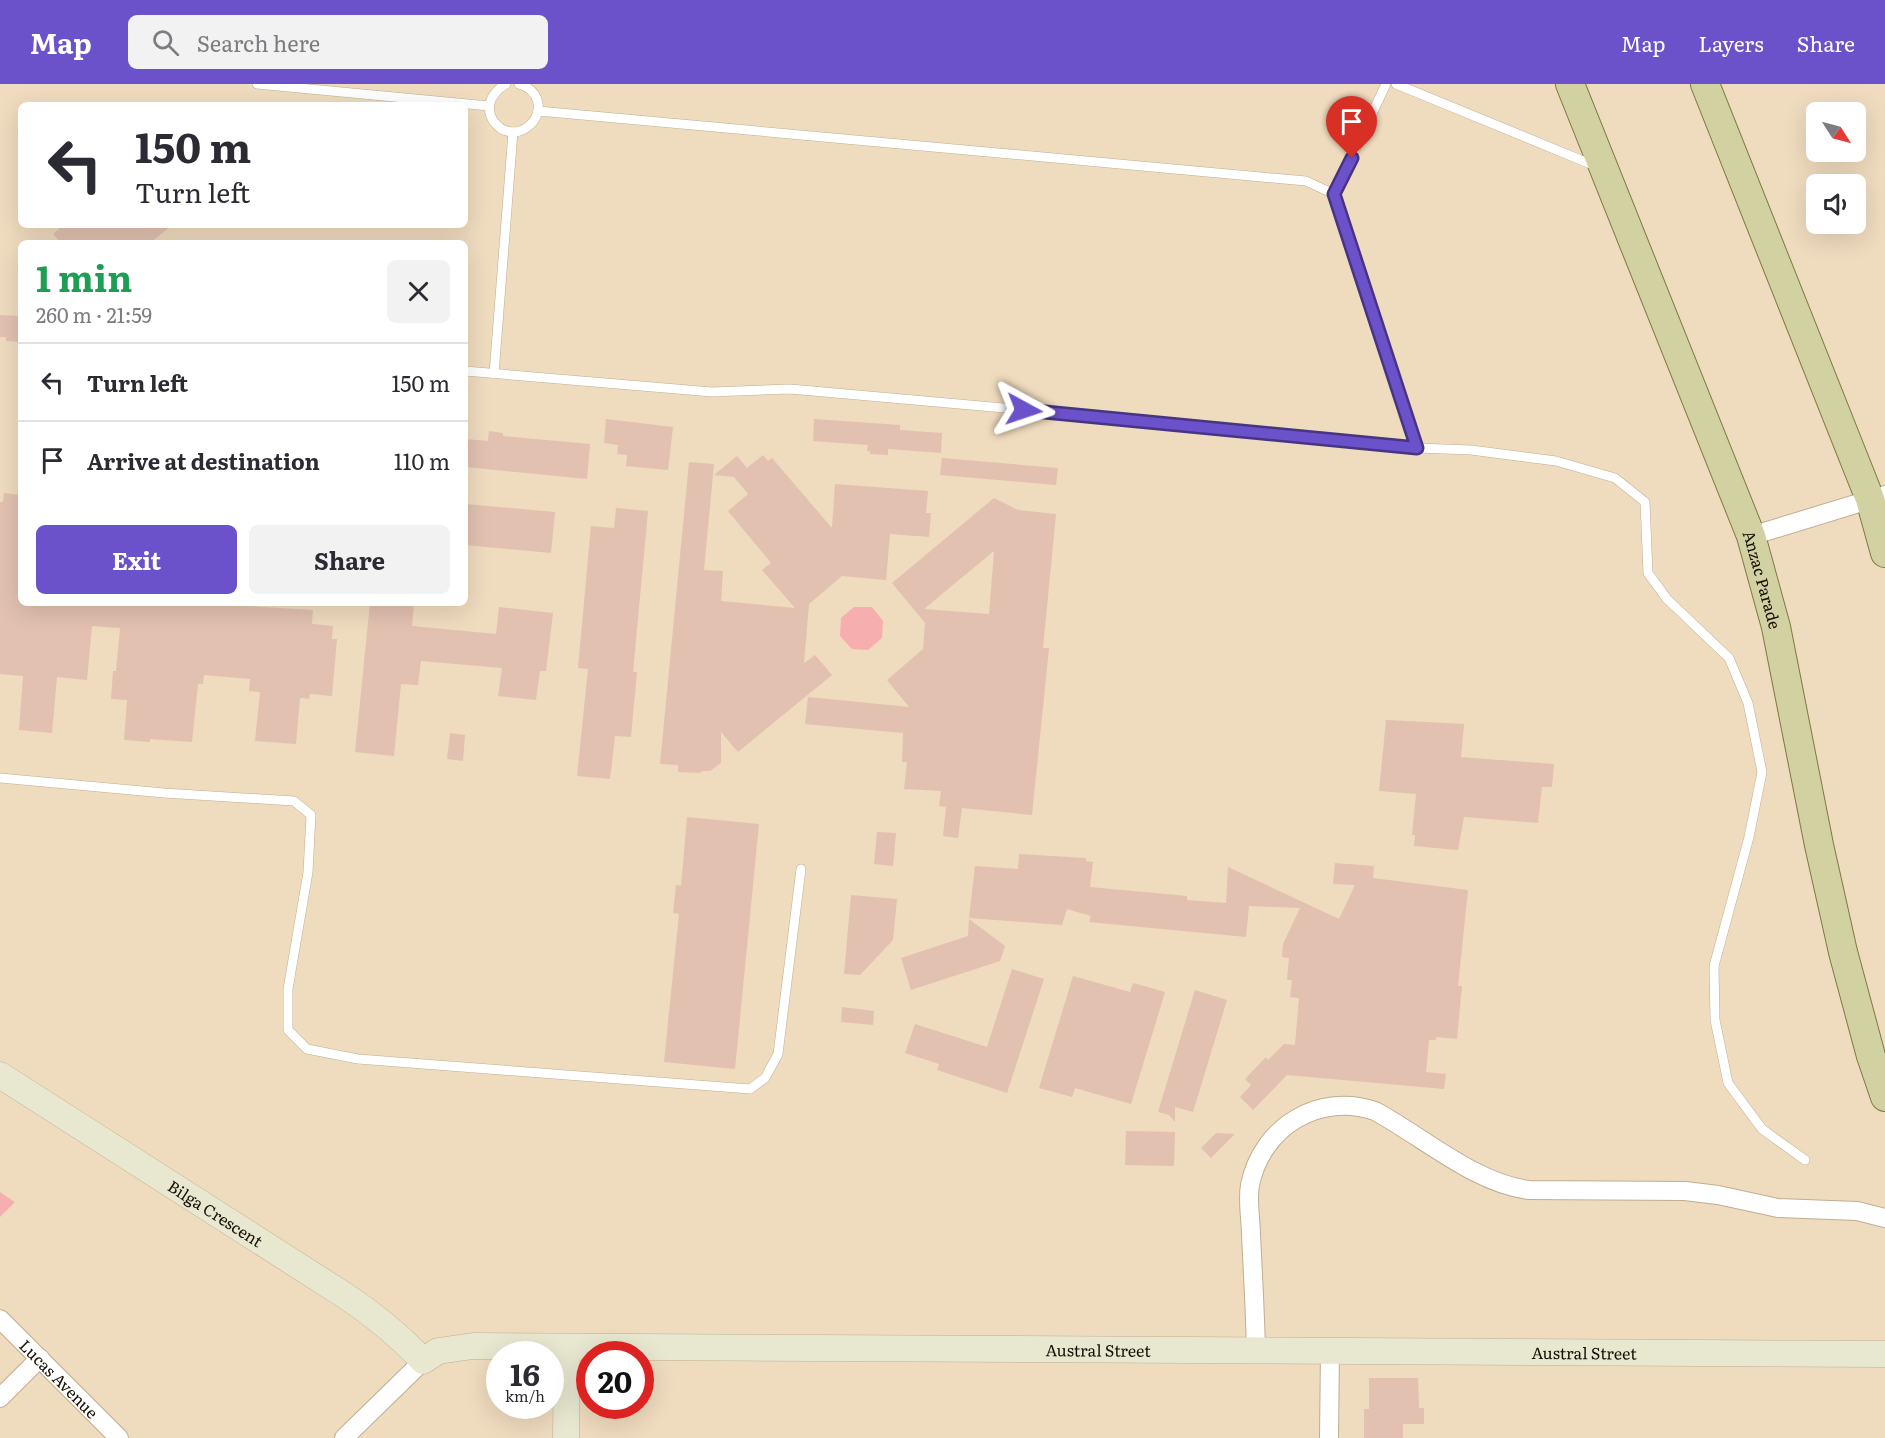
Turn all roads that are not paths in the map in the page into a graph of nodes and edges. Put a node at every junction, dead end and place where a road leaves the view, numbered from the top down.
1 (257, 84) edge
2 (506, 84) edge
3 (519, 84) edge
4 (1386, 84) edge
5 (1396, 84) edge
6 (1570, 84) edge
7 (1705, 84) edge
8 (447, 102) edge
9 (468, 104) edge
10 (489, 106) junction
11 (538, 111) junction
12 (513, 132) junction
13 (1605, 170) junction
14 (1334, 194) junction
15 (468, 371) edge
16 (494, 374) junction
17 (1417, 448) junction
18 (1877, 497) edge
19 (1751, 536) junction
20 (1885, 553) edge
21 (0, 778) edge
22 (801, 868) dead end
23 (0, 1075) edge
24 (1885, 1097) edge
25 (1805, 1160) dead end
26 (1885, 1218) edge
27 (0, 1319) edge
28 (567, 1347) junction
29 (1256, 1350) junction
30 (1330, 1350) junction
31 (1885, 1354) edge
32 (40, 1358) junction
33 (423, 1361) junction
34 (0, 1398) edge
35 (119, 1438) edge
36 (344, 1438) edge
37 (566, 1438) edge
38 (1329, 1438) edge

1 - 8 lane
2 - 10 lane
3 - 11 lane
4 - 14 lane
5 - 13 lane
6 - 13 main road, Anzac Parade
7 - 18 main road
9 - 10 lane
10 - 12 lane
11 - 12 lane
11 - 14 lane
12 - 16 lane
13 - 19 main road, Anzac Parade
14 - 17 lane
15 - 16 lane
16 - 17 lane
17 - 25 lane
18 - 19 street
18 - 20 main road
19 - 24 main road, Anzac Parade
21 - 22 lane
23 - 33 street, Bilga Crescent
26 - 29 street
27 - 32 street, Lucas Avenue
28 - 29 street, Austral Street
28 - 33 street, Austral Street
28 - 37 street
29 - 30 street, Austral Street
30 - 31 street, Austral Street
30 - 38 street
32 - 34 street
32 - 35 street, Lucas Avenue
33 - 36 street, Austral Street

